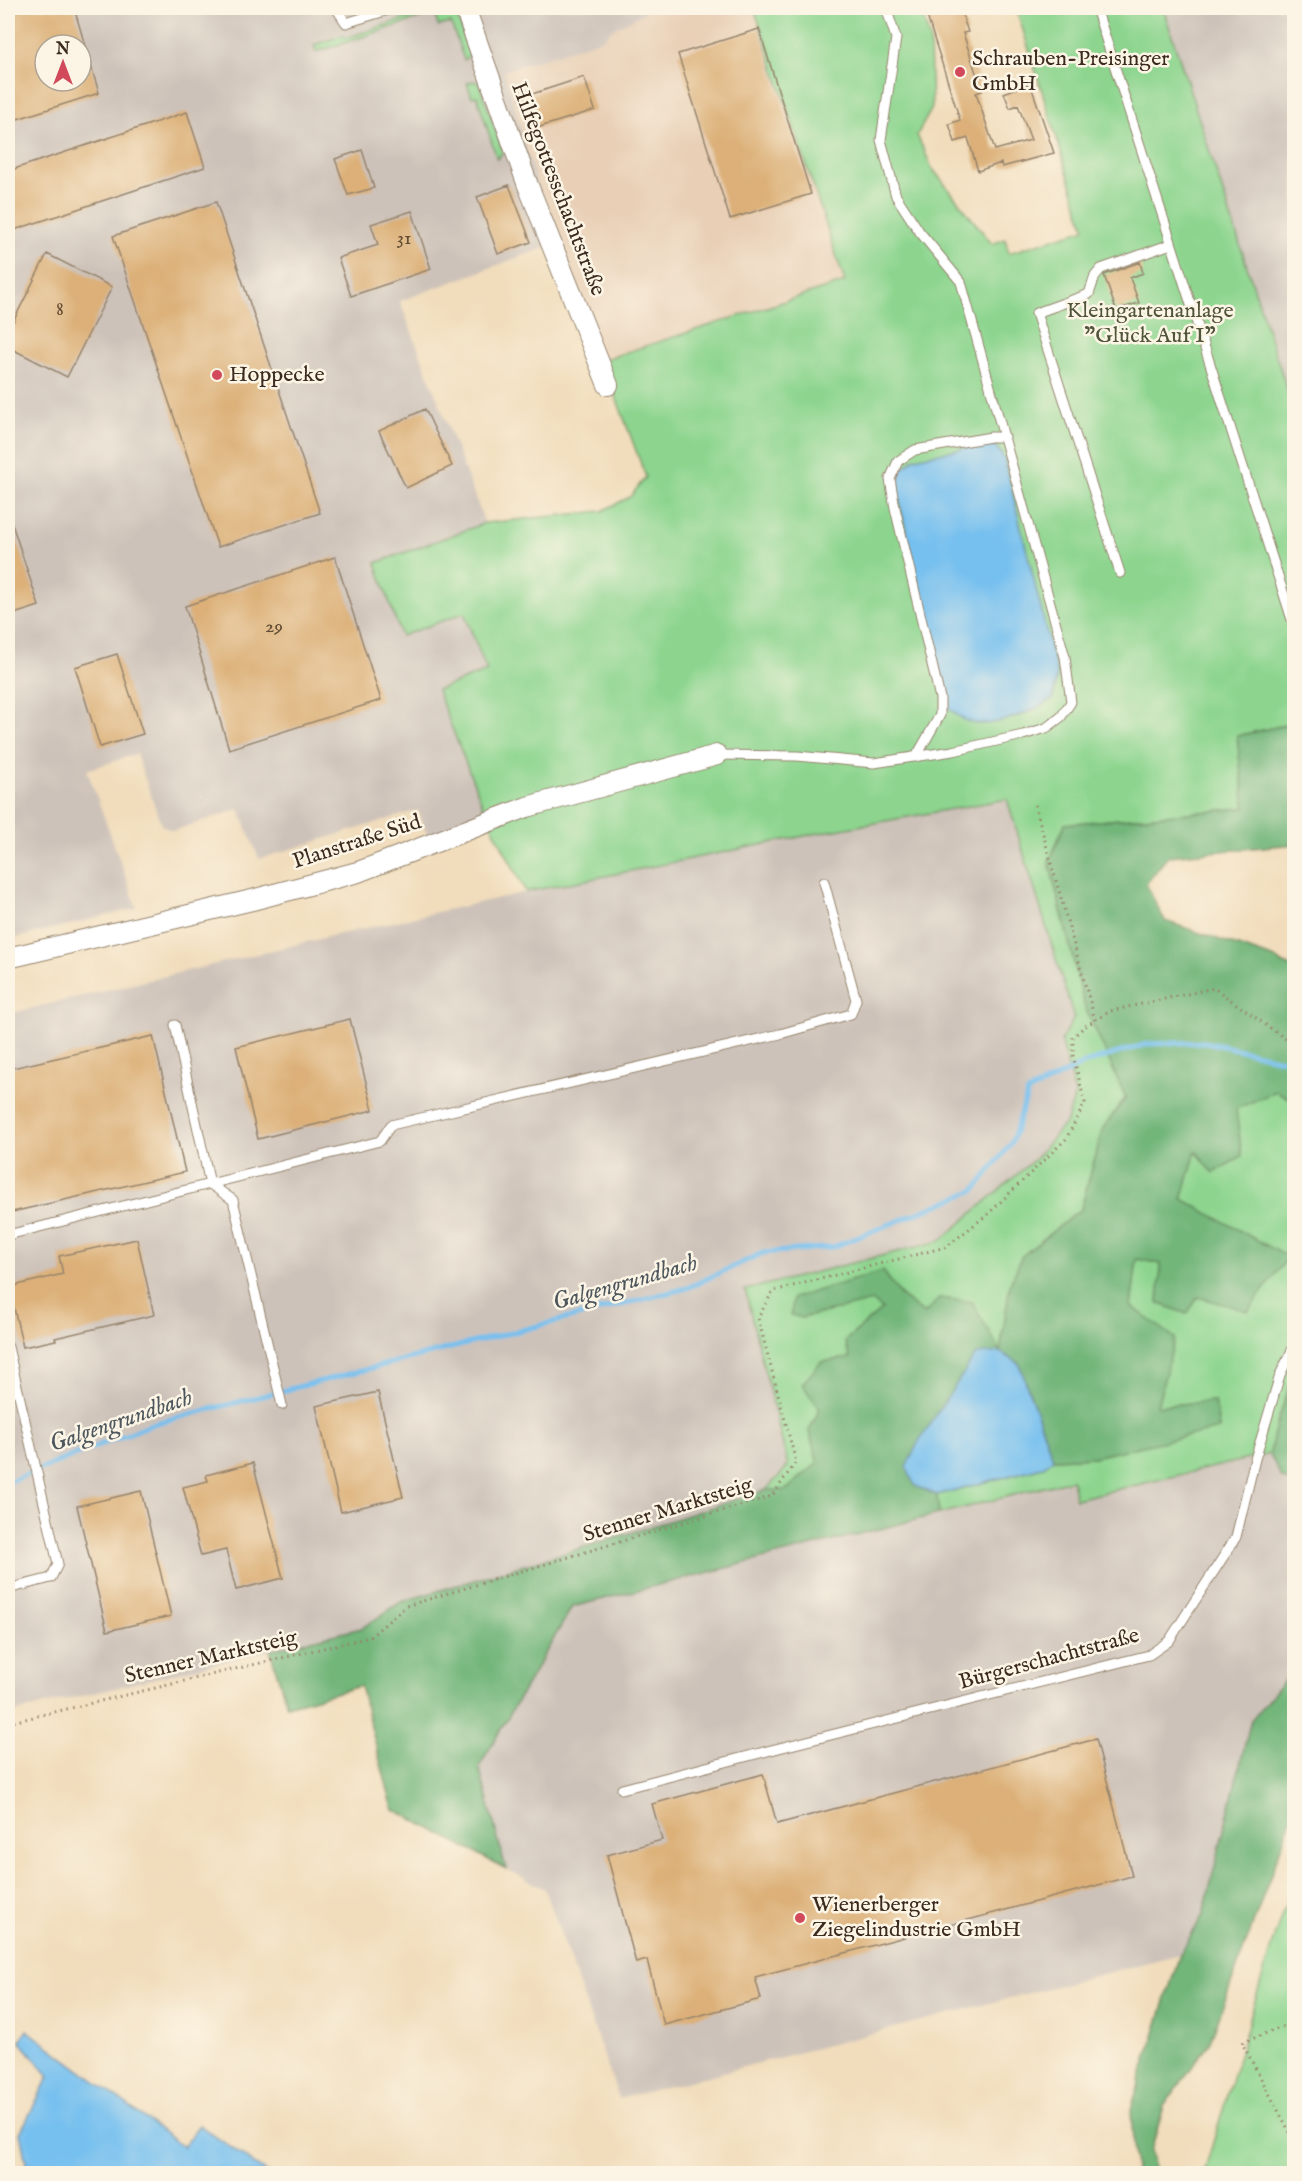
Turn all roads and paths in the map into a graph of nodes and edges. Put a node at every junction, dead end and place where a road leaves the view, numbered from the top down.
1 (336, 8) edge
2 (395, 8) edge
3 (465, 8) edge
4 (886, 8) edge
5 (1096, 8) edge
6 (1171, 244) junction
7 (608, 385) dead end
8 (1005, 437) junction
9 (1120, 573) dead end
10 (1294, 626) edge
11 (717, 755) joint
12 (916, 757) junction
13 (1035, 805) dead end
14 (824, 882) dead end
15 (8, 958) edge
16 (1095, 1020) junction
17 (175, 1025) dead end
18 (1294, 1045) edge
19 (210, 1184) junction
20 (8, 1235) edge
21 (1294, 1346) edge
22 (8, 1347) edge
23 (282, 1406) dead end
24 (8, 1589) edge
25 (8, 1723) edge
26 (622, 1789) dead end
27 (1294, 2022) edge
28 (1294, 2140) edge

1 - 2 lane
3 - 7 street, Hilfegottesschachtstraße
4 - 8 lane
5 - 6 lane
6 - 9 lane
6 - 10 lane
8 - 12 lane
8 - 12 lane
11 - 12 lane
11 - 15 street, Planstraße Süd
13 - 16 path
14 - 19 lane
16 - 18 path, Stenner Marktsteig
16 - 25 path, Stenner Marktsteig
17 - 19 lane
19 - 20 lane
19 - 23 lane
21 - 26 lane, Bürgerschachtstraße
22 - 24 lane
27 - 28 path

